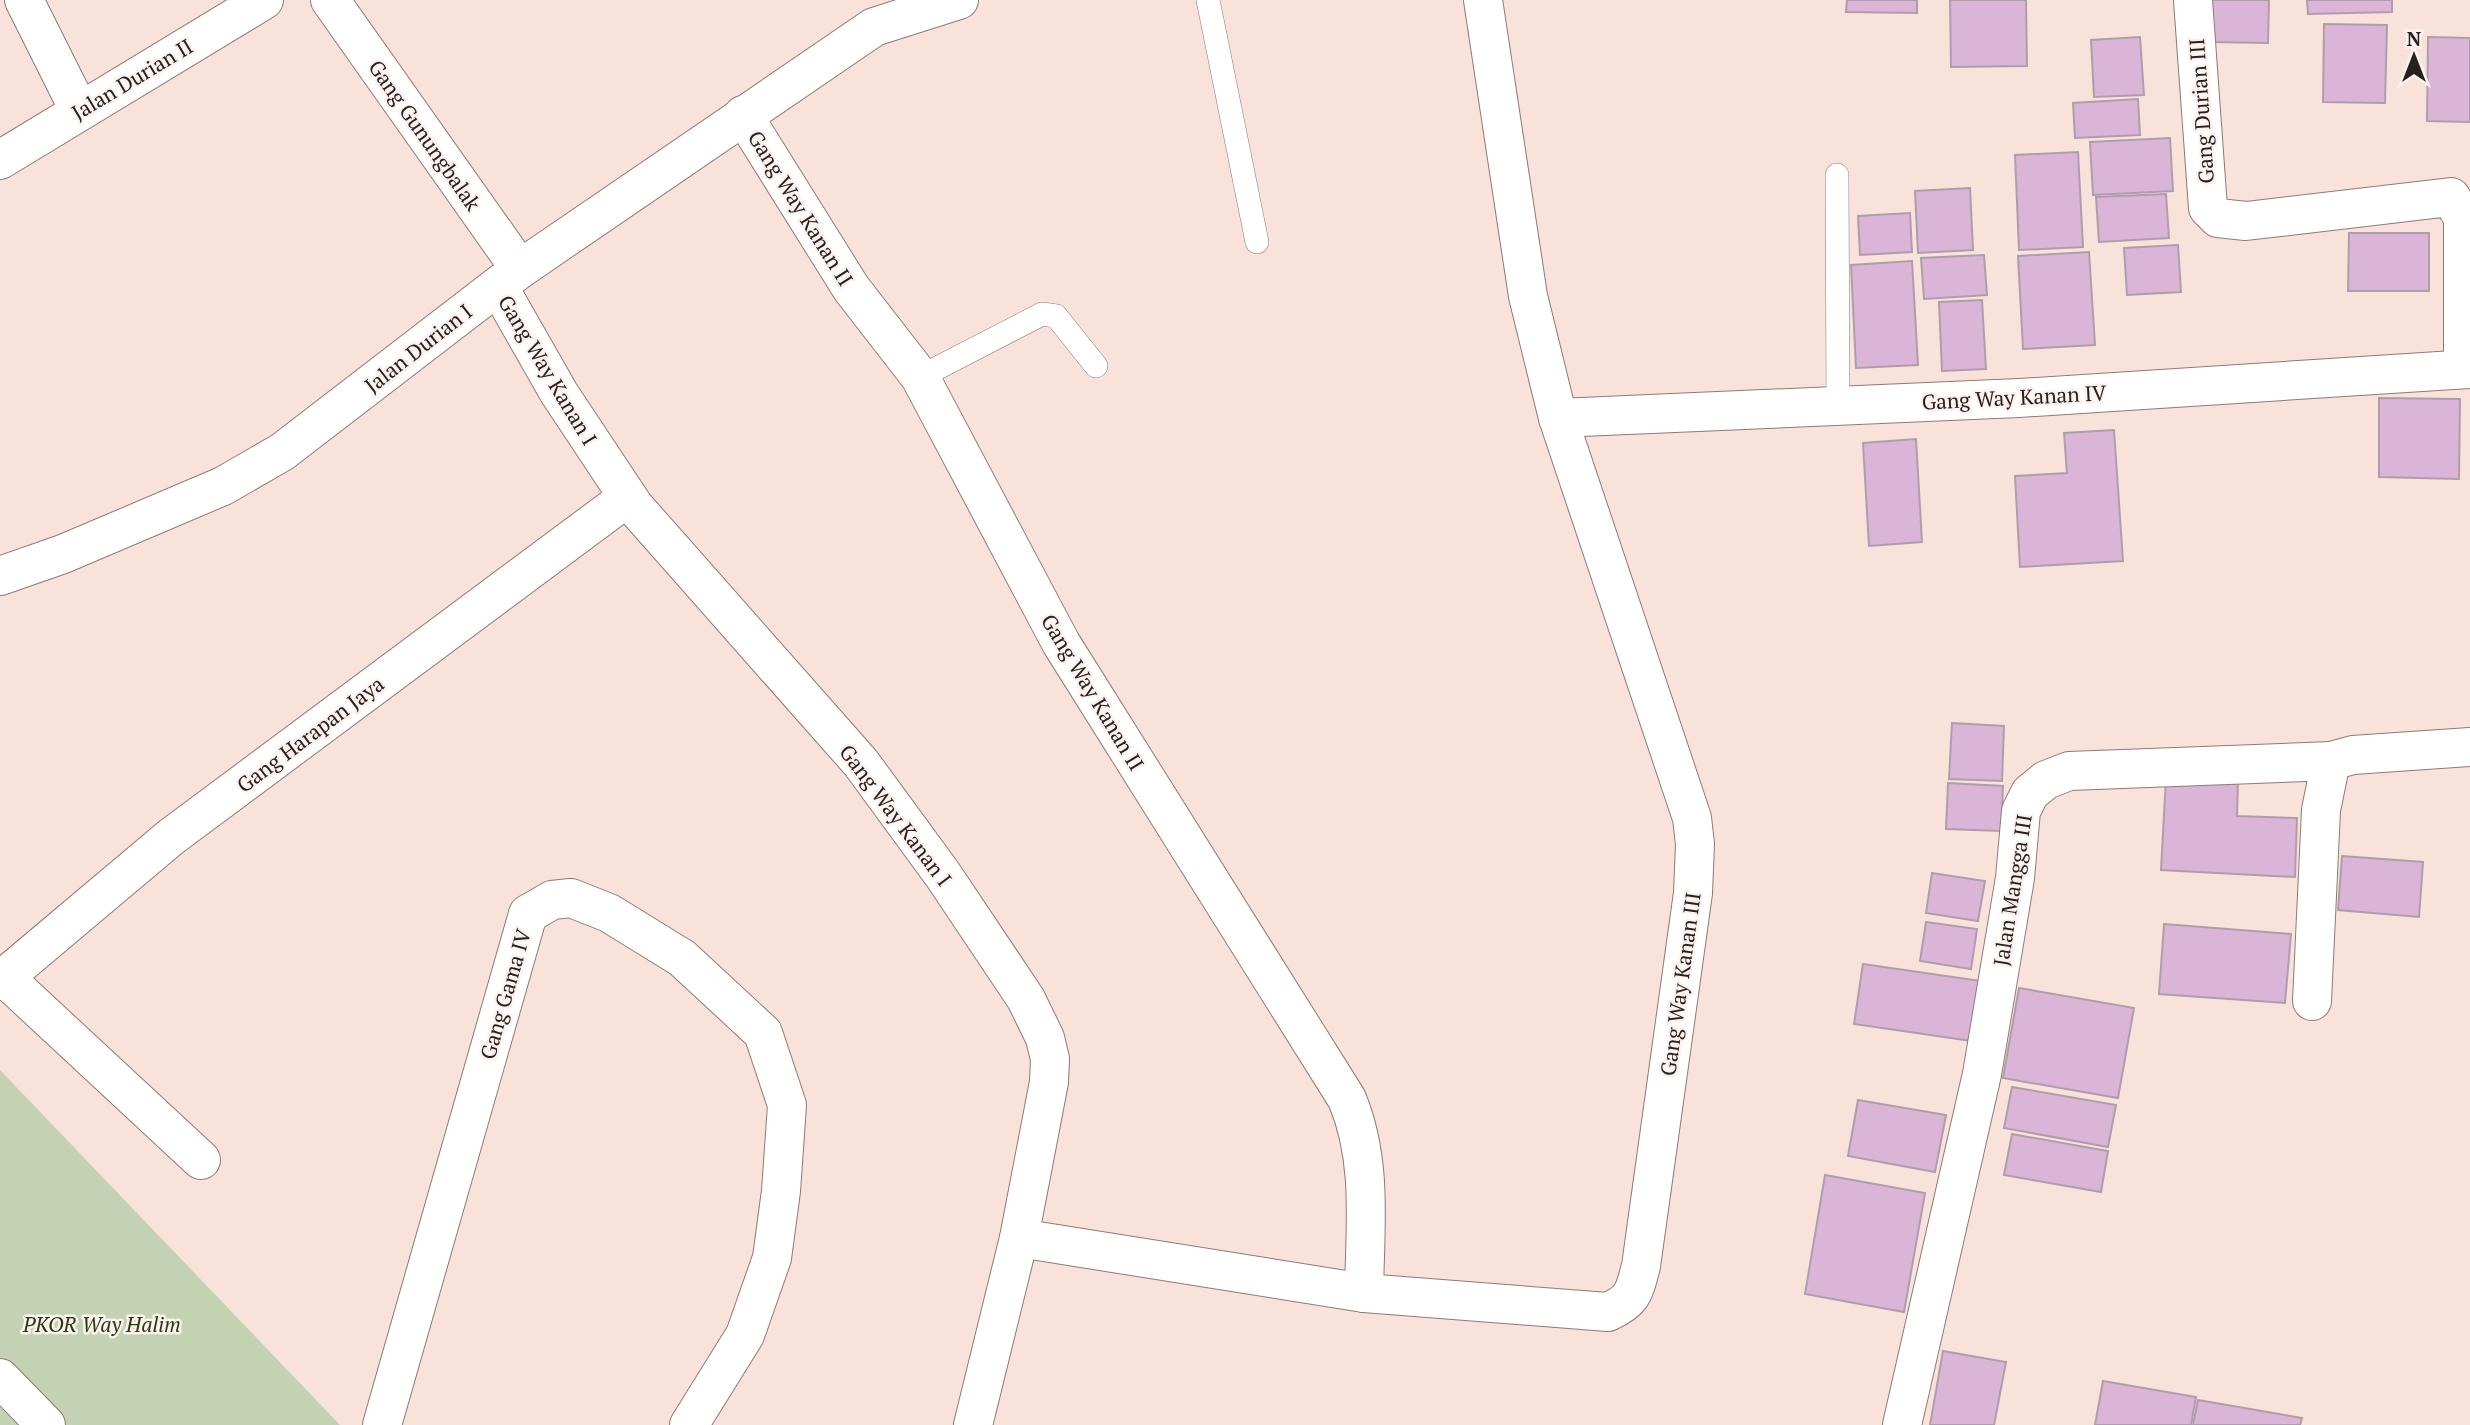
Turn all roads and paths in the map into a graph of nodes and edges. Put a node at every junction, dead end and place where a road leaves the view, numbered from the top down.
1 (24, 0) edge
2 (264, 0) edge
3 (330, 0) edge
4 (959, 0) edge
5 (1208, 0) edge
6 (1483, 0) edge
7 (2193, 0) edge
8 (79, 110) junction
9 (743, 115) junction
10 (0, 160) edge
11 (1837, 176) dead end
12 (1257, 242) dead end
13 (509, 278) junction
14 (1096, 366) dead end
15 (2467, 369) edge
16 (920, 377) junction
17 (1838, 405) junction
18 (1558, 418) junction
19 (628, 497) junction
20 (0, 576) edge
21 (2470, 747) edge
22 (2331, 761) junction
23 (2, 979) edge
24 (2312, 1001) dead end
25 (201, 1160) dead end
26 (1019, 1238) junction
27 (1364, 1293) junction
28 (0, 1378) edge
29 (46, 1425) edge
30 (382, 1425) edge
31 (689, 1425) edge
32 (973, 1425) edge
33 (1902, 1425) edge

1 - 8 main road
2 - 8 main road, Jalan Durian II
3 - 13 main road, Gang Gunungbalak
4 - 9 main road, Jalan Durian I
5 - 12 lane
6 - 18 main road, Gang Way Kanan III
7 - 15 main road, Gang Durian III
8 - 10 main road, Jalan Durian II
9 - 13 main road, Jalan Durian I
9 - 16 main road, Gang Way Kanan II
11 - 17 lane
13 - 19 main road, Gang Way Kanan I
13 - 20 main road, Jalan Durian I
14 - 16 lane
15 - 17 main road, Gang Way Kanan IV
16 - 27 main road, Gang Way Kanan II
17 - 18 main road, Gang Way Kanan IV
18 - 27 main road, Gang Way Kanan III
19 - 23 main road, Gang Harapan Jaya
19 - 26 main road, Gang Way Kanan I
21 - 22 main road, Jalan Mangga III
22 - 24 main road
22 - 33 main road, Jalan Mangga III
23 - 25 main road
26 - 27 main road, Gang Way Kanan III
26 - 32 main road, Gang Way Kanan I
28 - 29 main road
30 - 31 main road, Gang Gama IV

